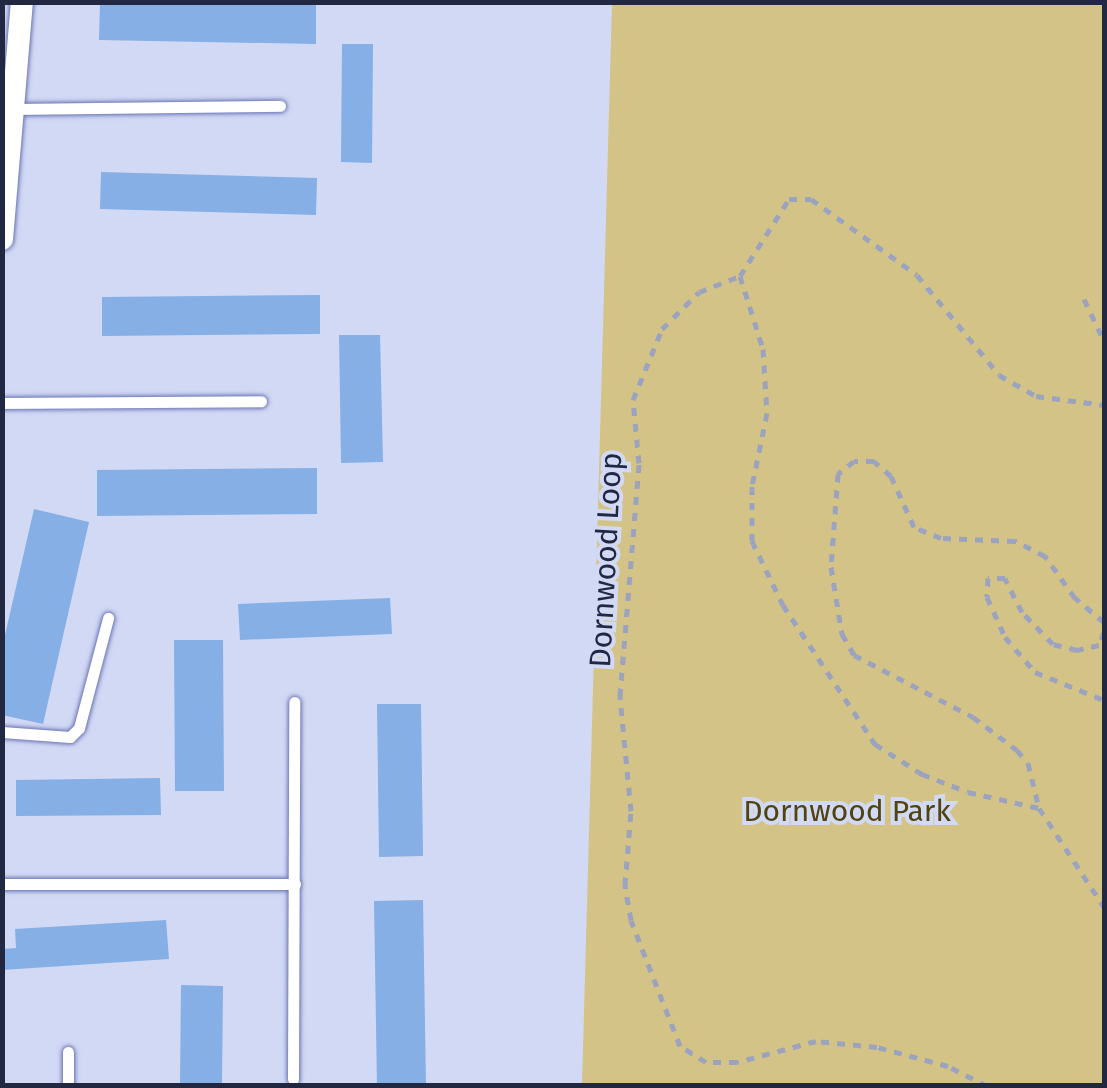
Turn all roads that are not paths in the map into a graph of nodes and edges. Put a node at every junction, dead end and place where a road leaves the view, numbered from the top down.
1 (22, 2) edge
2 (280, 106) dead end
3 (18, 109) junction
4 (2, 239) edge
5 (262, 401) dead end
6 (2, 403) edge
7 (108, 618) dead end
8 (294, 702) dead end
9 (2, 732) edge
10 (2, 884) edge
11 (295, 884) junction
12 (68, 1052) dead end
13 (293, 1079) dead end
14 (68, 1086) edge

1 - 3 street
2 - 3 lane
3 - 4 street
5 - 6 lane
7 - 9 lane
8 - 11 lane
10 - 11 lane
11 - 13 lane
12 - 14 lane

